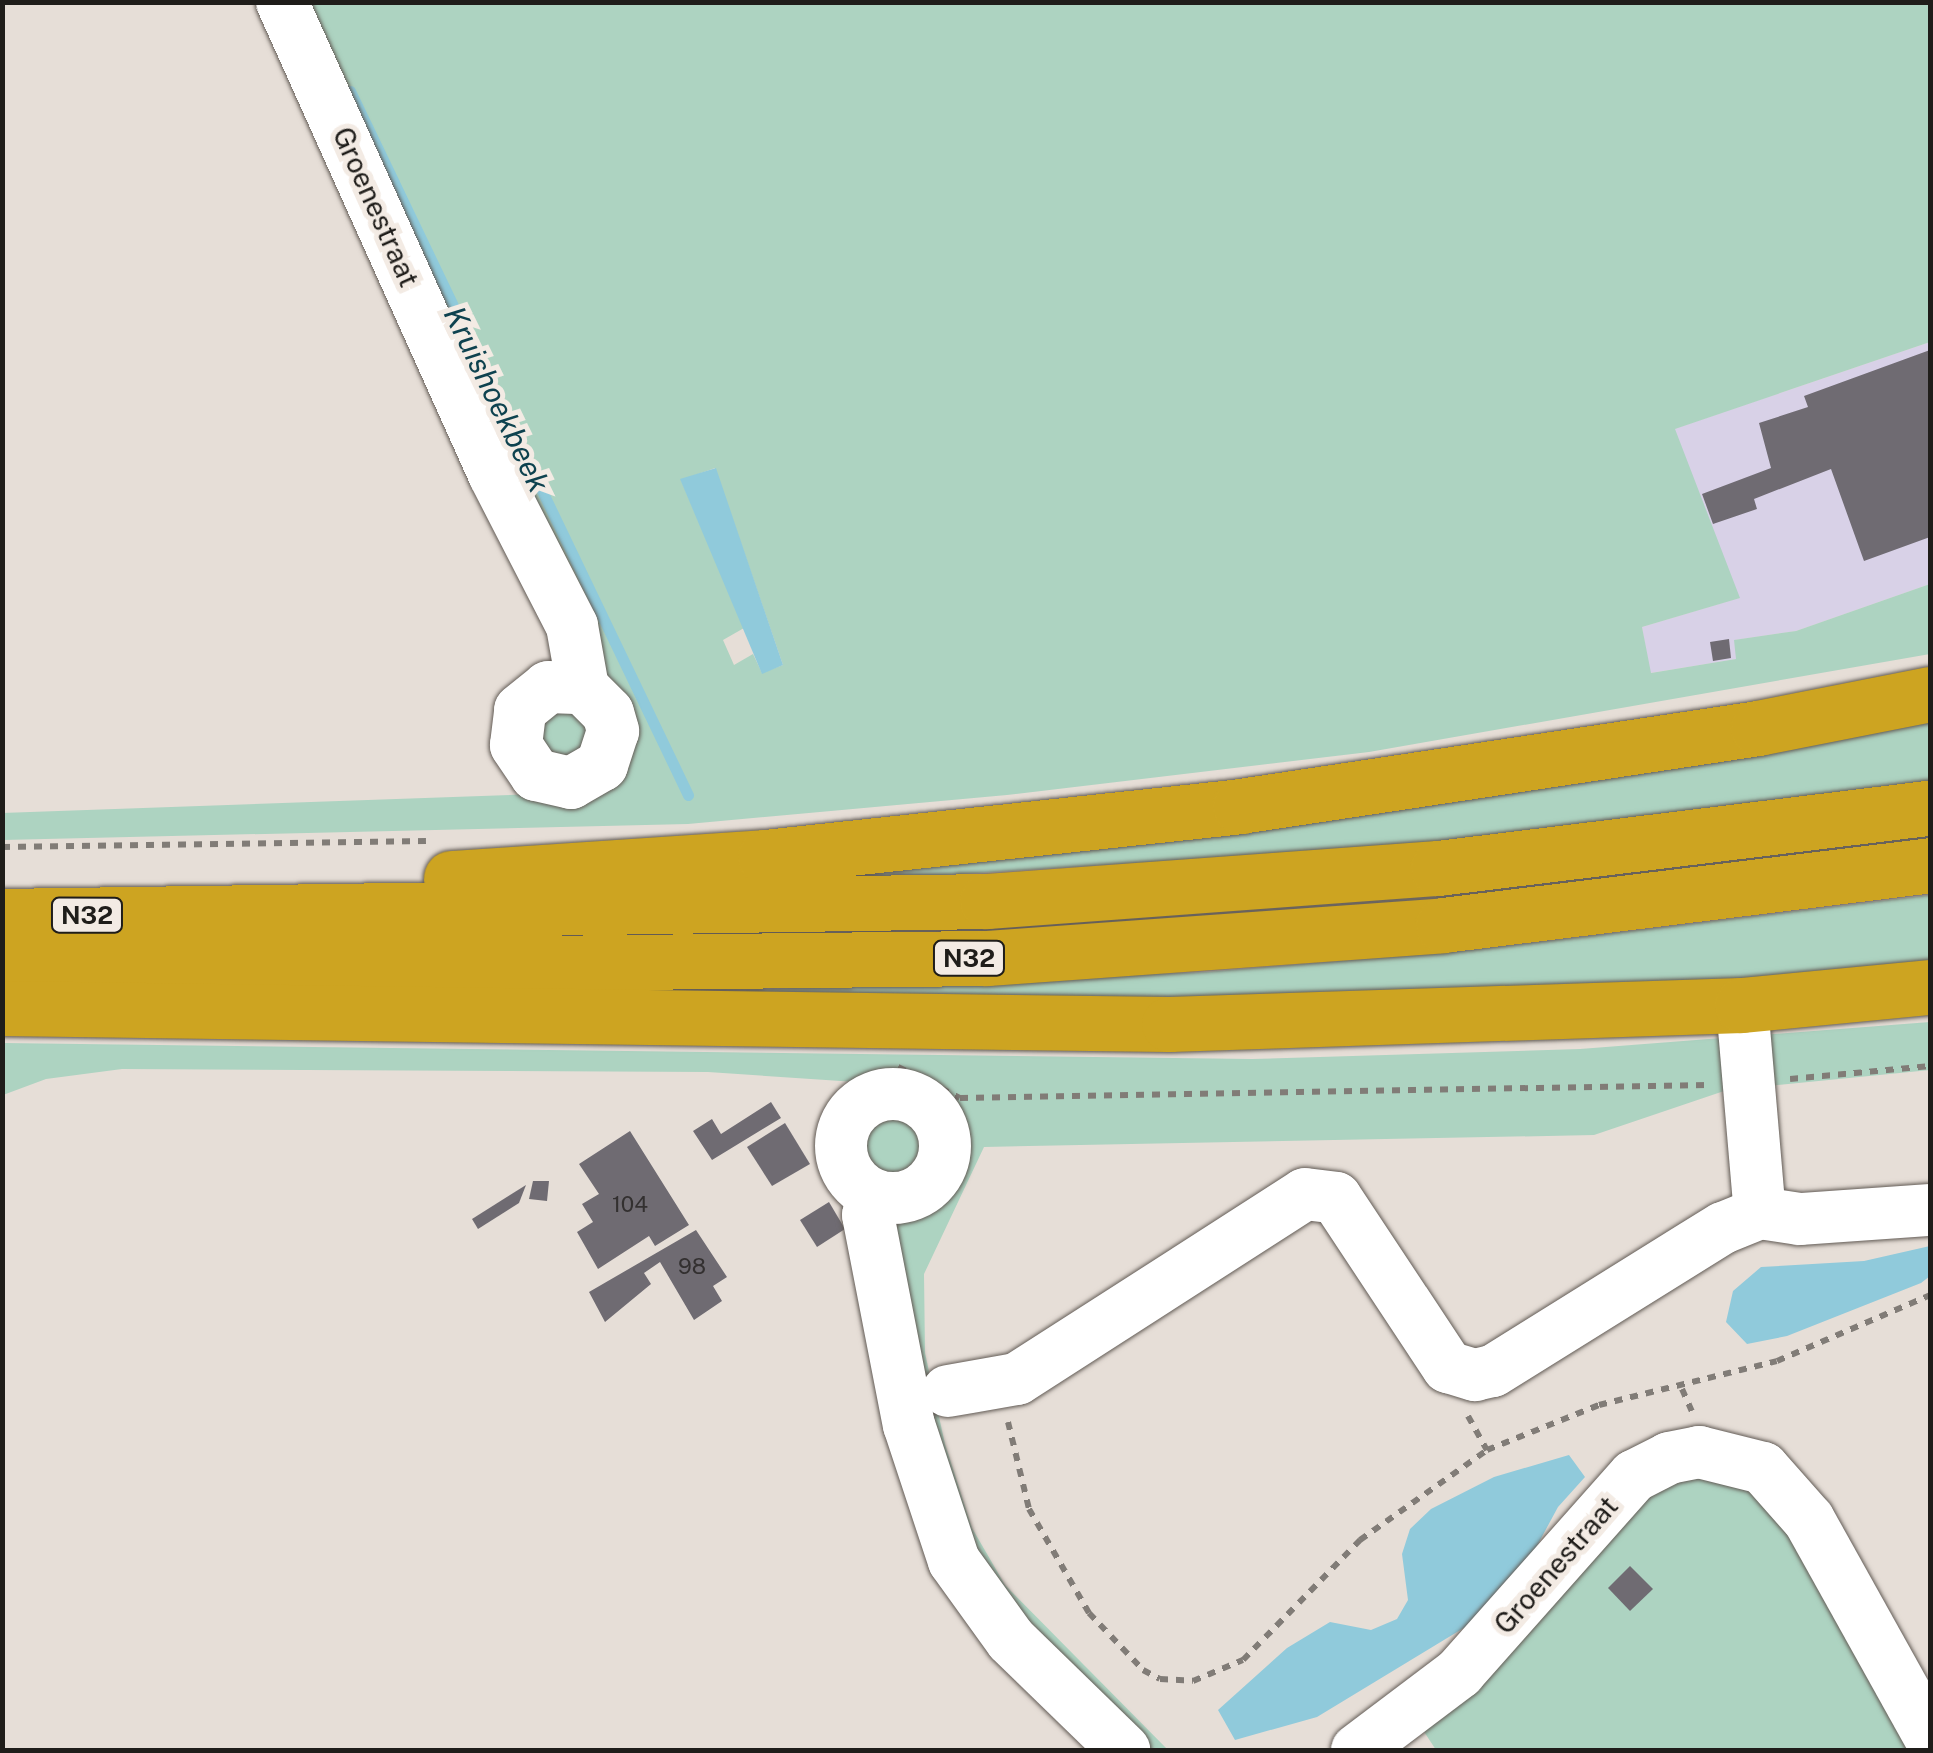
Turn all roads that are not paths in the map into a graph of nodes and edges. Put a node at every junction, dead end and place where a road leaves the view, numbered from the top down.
1 (282, 2) edge
2 (583, 688) dead end
3 (1930, 694) edge
4 (1930, 808) edge
5 (1930, 865) edge
6 (172, 914) junction
7 (2, 916) edge
8 (2, 969) edge
9 (1930, 987) edge
10 (1742, 1005) junction
11 (2, 1008) edge
12 (877, 1196) junction
13 (1930, 1210) edge
14 (1760, 1213) junction
15 (948, 1390) dead end
16 (1930, 1737) edge
17 (1124, 1750) edge
18 (1357, 1750) edge

1 - 2 street, Groenestraat
3 - 6 highway
4 - 6 highway, N32
5 - 8 highway, N32
6 - 7 highway, N32
9 - 10 highway
10 - 11 highway
10 - 14 street
12 - 12 street
12 - 17 street
13 - 14 street
14 - 15 street
16 - 18 street, Groenestraat

